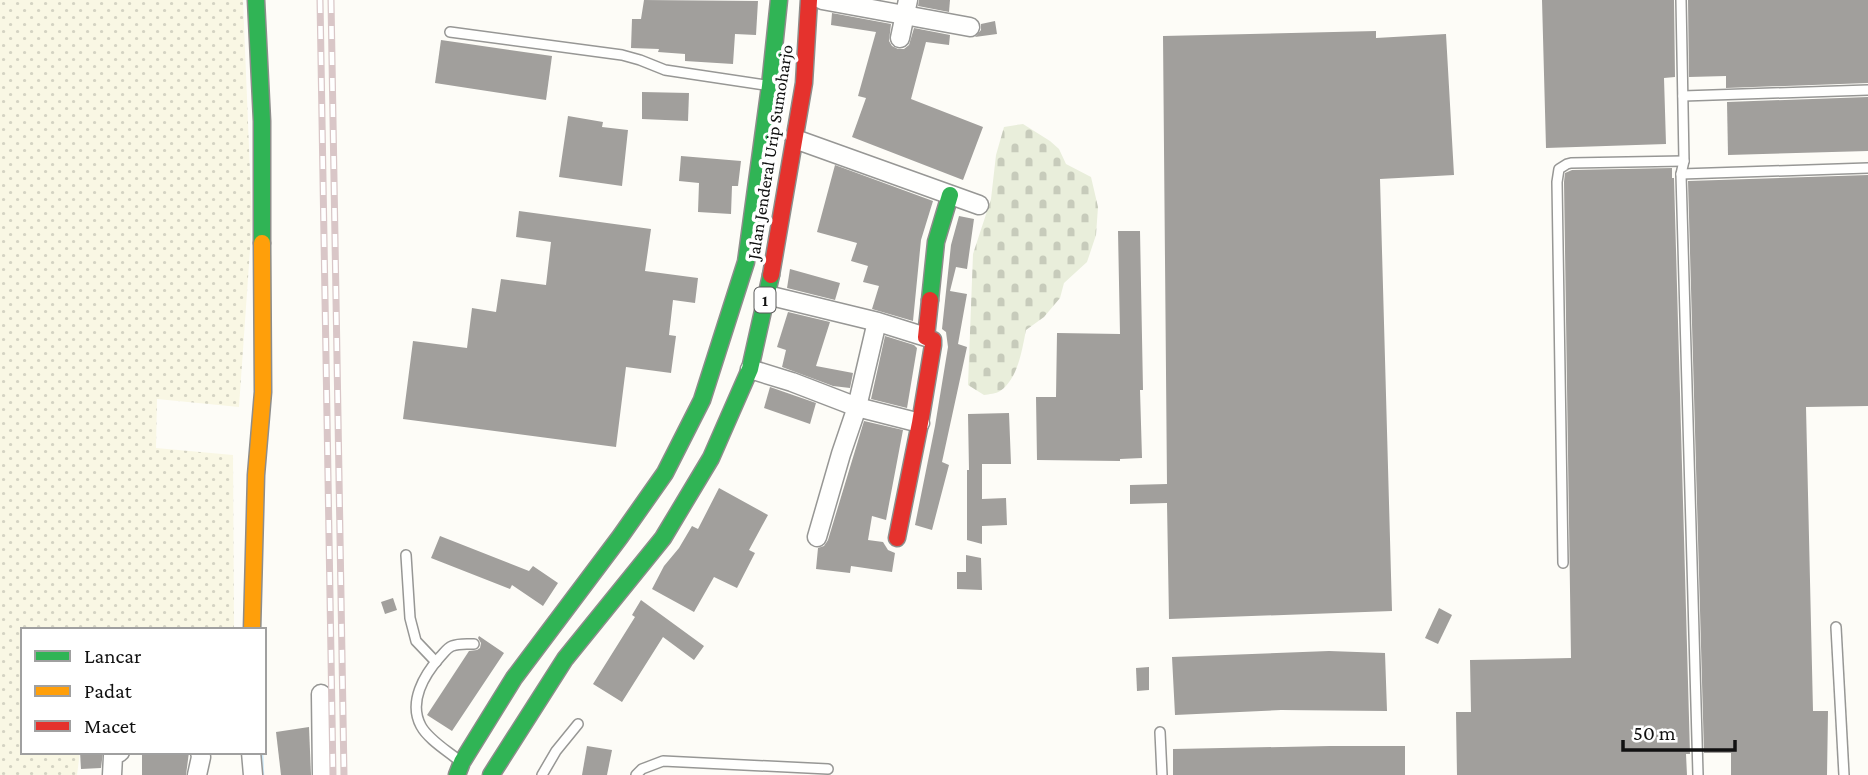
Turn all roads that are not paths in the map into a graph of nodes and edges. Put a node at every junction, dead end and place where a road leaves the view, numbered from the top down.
1 (256, 0) edge
2 (779, 0) edge
3 (810, 0) edge
4 (822, 0) edge
5 (1681, 0) edge
6 (907, 8) edge
7 (970, 27) dead end
8 (450, 32) dead end
9 (900, 38) dead end
10 (770, 86) junction
11 (1868, 90) edge
12 (1683, 96) junction
13 (795, 139) junction
14 (1684, 161) junction
15 (1868, 168) edge
16 (1681, 174) junction
17 (950, 195) junction
18 (979, 205) dead end
19 (767, 295) junction
20 (875, 330) dead end
21 (926, 337) junction
22 (750, 369) junction
23 (856, 407) junction
24 (920, 423) junction
25 (817, 537) dead end
26 (897, 538) dead end
27 (405, 555) dead end
28 (1563, 563) dead end
29 (1836, 627) dead end
30 (252, 628) edge
31 (474, 644) dead end
32 (436, 662) junction
33 (321, 694) dead end
34 (578, 724) dead end
35 (1160, 732) dead end
36 (116, 754) edge
37 (200, 754) edge
38 (251, 754) edge
39 (460, 769) edge
40 (828, 769) dead end
41 (112, 775) edge
42 (197, 775) edge
43 (253, 775) edge
44 (322, 775) edge
45 (491, 775) edge
46 (542, 775) edge
47 (636, 775) edge
48 (1162, 775) edge
49 (1698, 775) edge
50 (1843, 775) edge

1 - 30 main road
2 - 10 main road, Jalan Jenderal Urip Sumoharjo / 1
3 - 13 main road, Jalan Jenderal Urip Sumoharjo / 1
4 - 6 street
5 - 12 lane
6 - 7 street
6 - 9 street
8 - 10 lane
10 - 39 main road, Jalan Jenderal Urip Sumoharjo / 1
11 - 12 lane
12 - 14 lane
13 - 17 street
13 - 19 main road, Jalan Jenderal Urip Sumoharjo / 1
14 - 16 lane
14 - 28 lane
15 - 16 lane
16 - 49 lane
17 - 18 street
17 - 21 main road
19 - 21 street
19 - 22 main road, Jalan Jenderal Urip Sumoharjo / 1
20 - 23 street
21 - 24 main road
22 - 23 street
22 - 45 main road, Jalan Jenderal Urip Sumoharjo / 1
23 - 24 street
23 - 25 street
24 - 26 main road
27 - 32 lane
29 - 50 lane
31 - 32 lane
32 - 39 lane
33 - 44 street
34 - 46 lane
35 - 48 lane
36 - 41 street
37 - 42 street
38 - 43 street
40 - 47 lane

